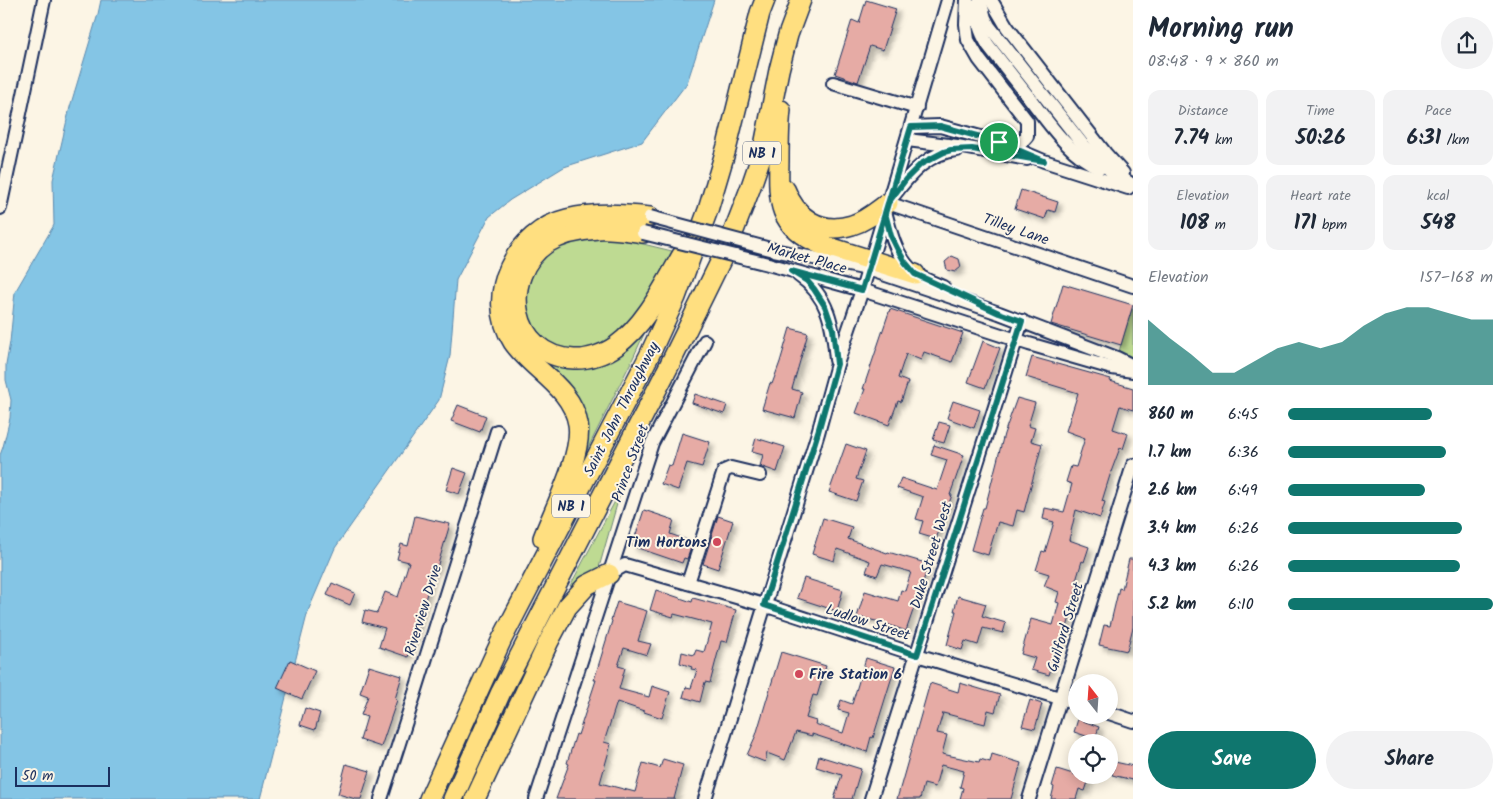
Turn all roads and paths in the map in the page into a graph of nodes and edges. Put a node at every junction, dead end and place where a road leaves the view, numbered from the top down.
1 (44, 0) edge
2 (765, 0) edge
3 (789, 0) edge
4 (801, 0) edge
5 (808, 0) edge
6 (948, 0) edge
7 (967, 0) edge
8 (978, 0) edge
9 (991, 0) edge
10 (833, 84) dead end
11 (916, 108) junction
12 (909, 134) junction
13 (999, 142) junction
14 (972, 149) junction
15 (1044, 161) junction
16 (778, 172) junction
17 (1133, 181) edge
18 (1133, 185) edge
19 (1133, 190) edge
20 (0, 208) edge
21 (887, 208) junction
22 (708, 210) junction
23 (646, 225) junction
24 (870, 264) junction
25 (791, 271) junction
26 (915, 274) junction
27 (1133, 286) edge
28 (862, 290) junction
29 (702, 300) junction
30 (999, 313) junction
31 (1022, 321) junction
32 (1016, 339) junction
33 (705, 341) dead end
34 (837, 364) junction
35 (1133, 366) edge
36 (1133, 371) edge
37 (497, 431) dead end
38 (1133, 465) edge
39 (760, 476) dead end
40 (609, 574) junction
41 (688, 583) junction
42 (764, 605) junction
43 (502, 640) junction
44 (917, 655) junction
45 (1060, 698) junction
46 (1068, 700) edge
47 (1118, 716) edge
48 (1133, 721) edge
49 (381, 799) edge
50 (429, 799) edge
51 (453, 799) edge
52 (475, 799) edge
53 (536, 799) edge
54 (705, 799) edge
55 (871, 799) edge
56 (1029, 799) edge

1 - 20 street
2 - 22 highway, Saint John Throughway / NB 1
3 - 29 highway, Saint John Throughway / NB 1
4 - 29 highway, Saint John Throughway / NB 1
5 - 16 highway
6 - 11 street
7 - 13 street
8 - 18 street
9 - 17 street
10 - 11 street
11 - 12 street
12 - 13 street
12 - 14 street
12 - 21 street
13 - 15 street
14 - 15 street
14 - 21 street
15 - 19 street
16 - 21 highway
16 - 24 highway
21 - 24 street
21 - 26 street
21 - 27 street, Tilley Lane
22 - 23 highway
22 - 43 highway, Saint John Throughway / NB 1
23 - 24 street, Market Place, bridge
23 - 25 street, Market Place, bridge
23 - 43 highway
24 - 26 highway
24 - 28 street
24 - 30 street, Market Place
25 - 28 street, Market Place
25 - 34 street
26 - 30 street
28 - 32 street, Market Place
28 - 34 street
29 - 51 highway, Saint John Throughway / NB 1
30 - 31 street, Market Place
31 - 32 street, Duke Street West
31 - 35 street, Market Place
32 - 36 street, Market Place
32 - 44 street, Duke Street West
33 - 40 street, Prince Street
34 - 42 street
37 - 49 street, Riverview Drive
38 - 45 street, Guilford Street
39 - 41 street
40 - 41 street, Ludlow Street
40 - 52 highway
40 - 53 street, Prince Street
41 - 42 street, Ludlow Street
42 - 44 street, Ludlow Street
42 - 54 street
43 - 50 highway, Saint John Throughway / NB 1
44 - 45 street, Ludlow Street
44 - 55 street, Duke Street West
45 - 46 street, Ludlow Street
45 - 56 street, Guilford Street
47 - 48 street

